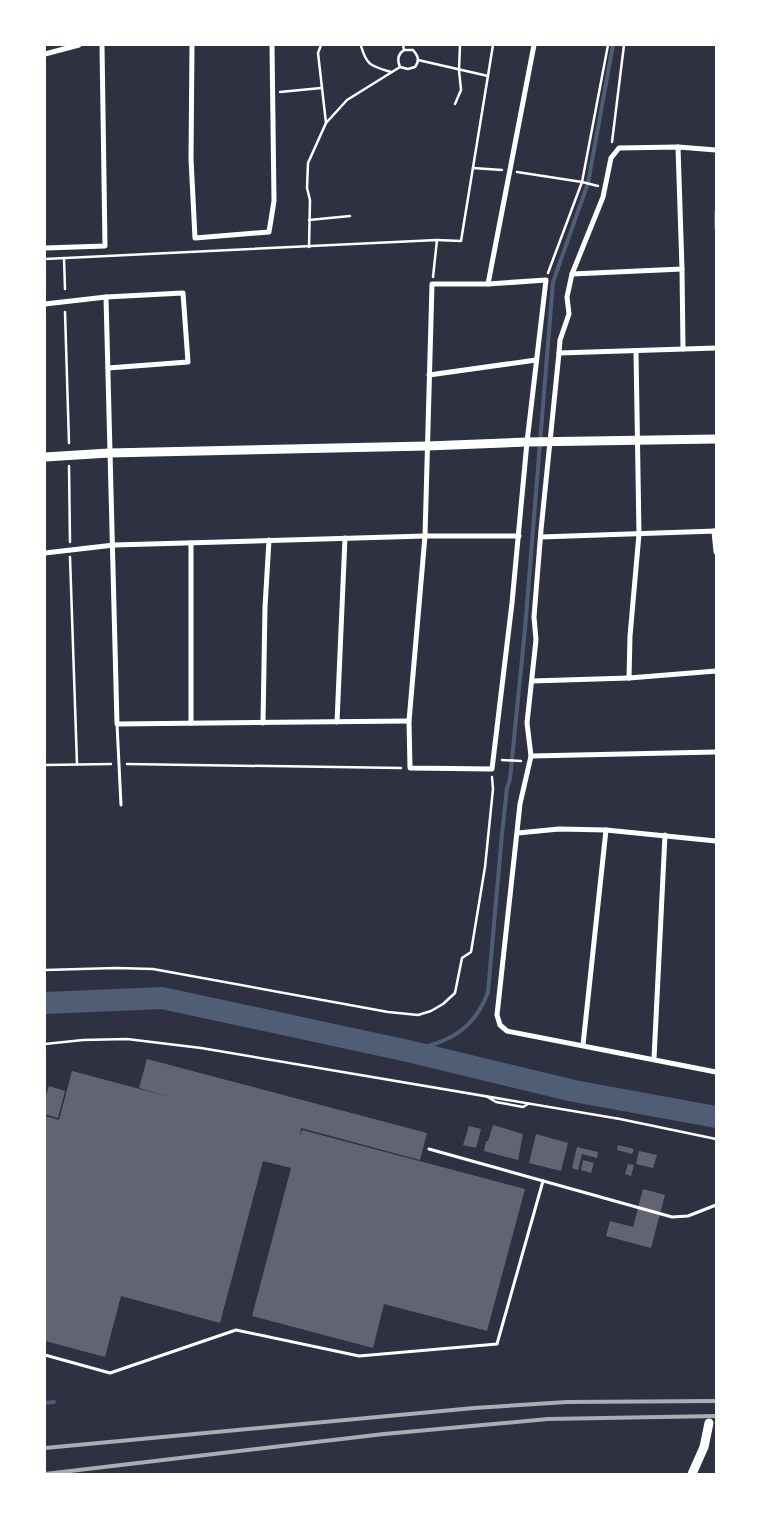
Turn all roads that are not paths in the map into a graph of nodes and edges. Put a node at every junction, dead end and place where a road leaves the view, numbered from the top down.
1 (79, 45) edge
2 (102, 45) edge
3 (192, 45) edge
4 (272, 45) edge
5 (534, 45) edge
6 (45, 54) edge
7 (678, 148) junction
8 (716, 150) edge
9 (45, 248) edge
10 (682, 269) junction
11 (572, 274) junction
12 (488, 284) junction
13 (106, 297) junction
14 (45, 304) edge
15 (716, 348) edge
16 (683, 349) junction
17 (636, 350) junction
18 (559, 353) junction
19 (536, 360) junction
20 (108, 368) junction
21 (429, 375) junction
22 (716, 439) edge
23 (637, 440) junction
24 (529, 442) junction
25 (549, 442) junction
26 (427, 446) junction
27 (109, 454) junction
28 (45, 457) edge
29 (715, 531) edge
30 (639, 534) junction
31 (425, 536) junction
32 (519, 536) junction
33 (541, 537) junction
34 (345, 538) junction
35 (269, 540) junction
36 (190, 543) junction
37 (114, 545) junction
38 (716, 552) edge
39 (45, 553) edge
40 (716, 671) edge
41 (629, 678) junction
42 (532, 681) junction
43 (409, 721) junction
44 (337, 722) junction
45 (190, 723) junction
46 (263, 723) junction
47 (117, 724) junction
48 (716, 752) edge
49 (531, 756) junction
50 (121, 805) dead end
51 (606, 830) junction
52 (518, 833) junction
53 (666, 835) junction
54 (716, 841) edge
55 (583, 1045) junction
56 (654, 1059) junction
57 (716, 1072) edge
58 (429, 1149) dead end
59 (543, 1181) junction
60 (716, 1205) edge
61 (45, 1356) edge
62 (709, 1423) dead end
63 (692, 1474) edge

1 - 6 street
2 - 9 street
3 - 4 street
5 - 12 street
7 - 8 street
7 - 10 street
7 - 11 street
10 - 11 street
10 - 16 street
11 - 18 street
12 - 19 street
12 - 21 street
13 - 14 street
13 - 20 street
13 - 20 street
15 - 16 street
16 - 17 street
17 - 18 street
17 - 23 street
18 - 25 street
19 - 21 street
19 - 24 street
20 - 27 street
21 - 26 street
22 - 23 street
23 - 25 street
23 - 30 street
24 - 25 street
24 - 26 street
24 - 32 street
25 - 33 street
26 - 27 street
26 - 31 street
27 - 28 street
27 - 37 street
29 - 30 street
29 - 38 street
30 - 33 street
30 - 41 street
31 - 32 street
31 - 34 street
31 - 43 street
32 - 43 street
33 - 42 street
34 - 35 street
34 - 44 street
35 - 36 street
35 - 46 street
36 - 37 street
36 - 45 street
37 - 39 street
37 - 47 street
40 - 41 street
41 - 42 street
42 - 49 street
43 - 44 street
44 - 46 street
45 - 46 street
45 - 47 street
47 - 50 lane
48 - 49 street
49 - 52 street
51 - 52 street
51 - 53 street
51 - 55 street
52 - 55 street
53 - 54 street
53 - 56 street
55 - 56 street
56 - 57 street
58 - 59 lane
59 - 60 lane
59 - 61 lane
62 - 63 street

